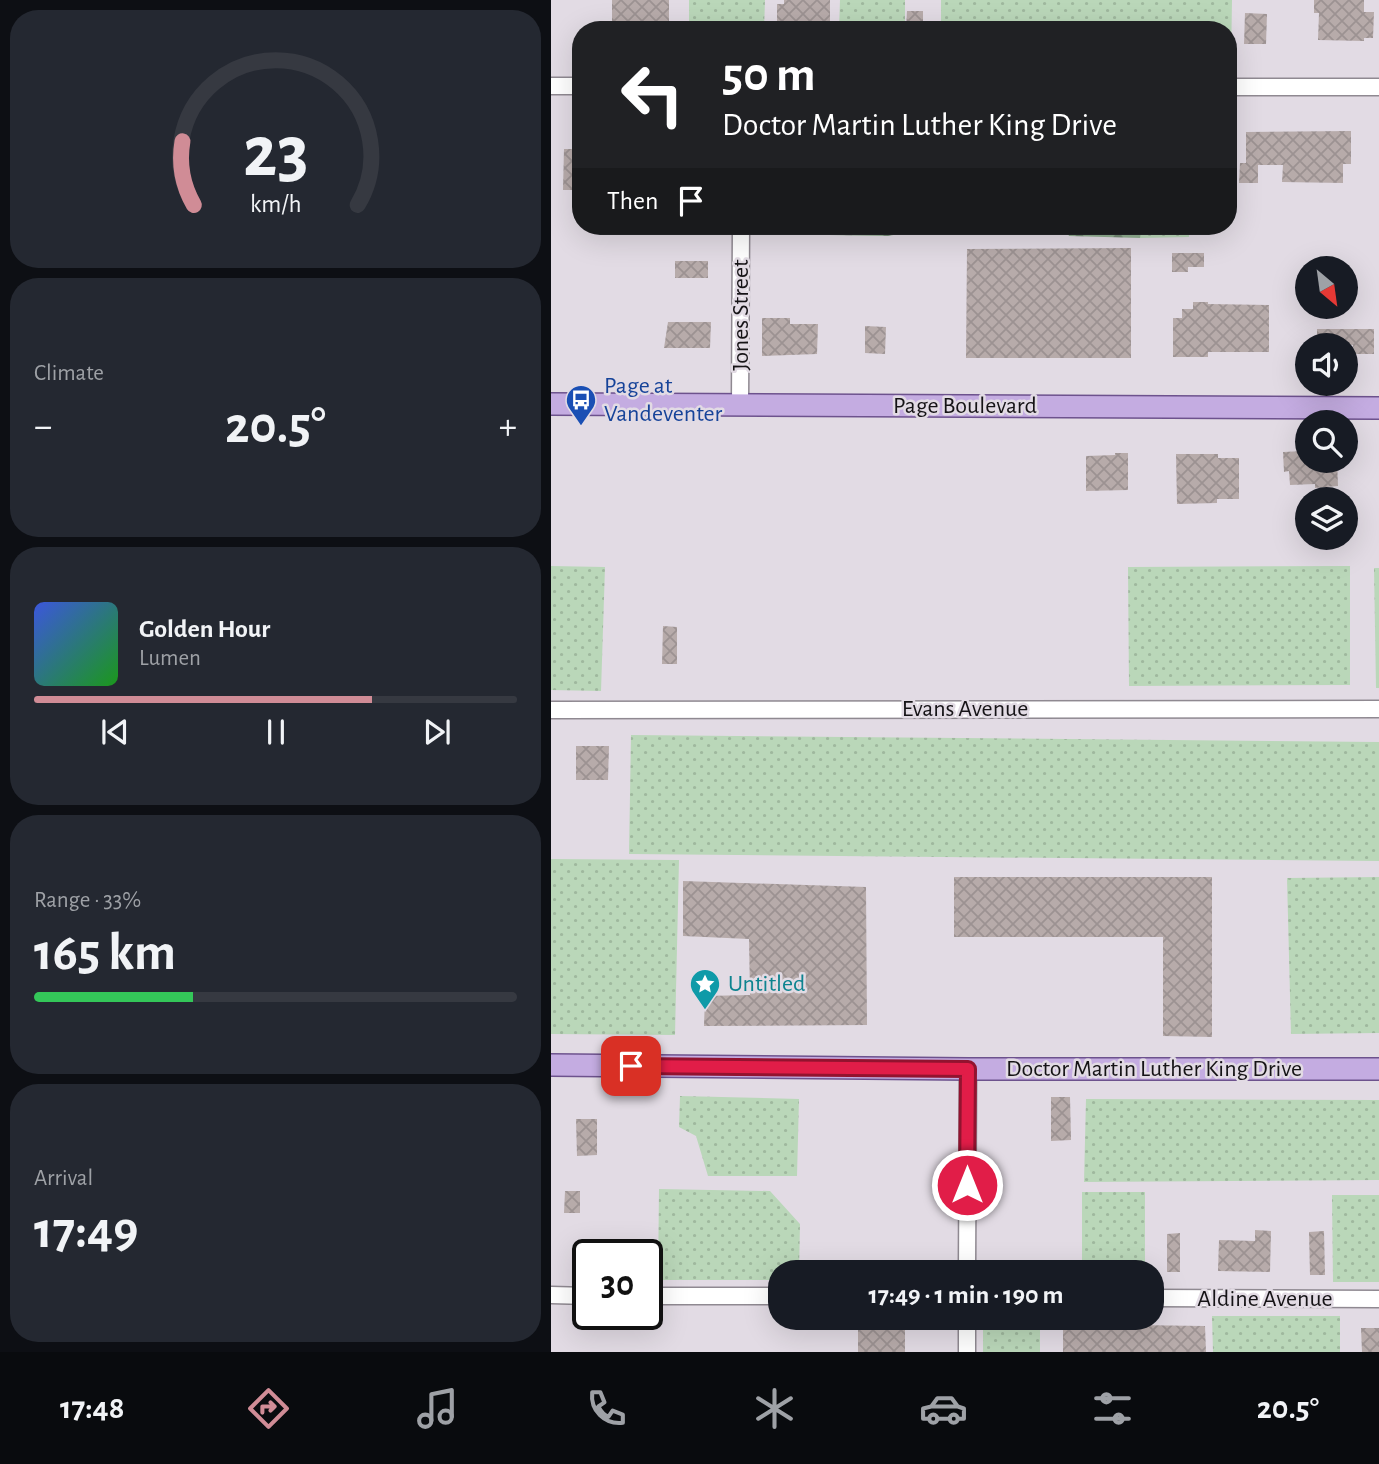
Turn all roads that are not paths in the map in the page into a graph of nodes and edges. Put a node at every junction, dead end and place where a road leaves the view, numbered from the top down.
1 (551, 86) edge
2 (572, 86) edge
3 (1237, 87) edge
4 (1379, 87) edge
5 (741, 235) edge
6 (551, 404) edge
7 (740, 405) junction
8 (1379, 408) edge
9 (1379, 709) edge
10 (551, 710) edge
11 (551, 1065) edge
12 (968, 1069) junction
13 (1379, 1069) edge
14 (967, 1260) edge
15 (551, 1295) edge
16 (572, 1296) edge
17 (663, 1296) edge
18 (768, 1296) edge
19 (1164, 1298) edge
20 (1379, 1299) edge
21 (967, 1330) edge
22 (967, 1352) edge

1 - 2 street
3 - 4 street
5 - 7 street, Jones Street
6 - 7 main road, Page Boulevard
7 - 8 main road, Page Boulevard
9 - 10 street, Evans Avenue
11 - 12 main road, Doctor Martin Luther King Drive
12 - 13 main road, Doctor Martin Luther King Drive
12 - 14 street
15 - 16 street
17 - 18 street
19 - 20 street, Aldine Avenue
21 - 22 street

